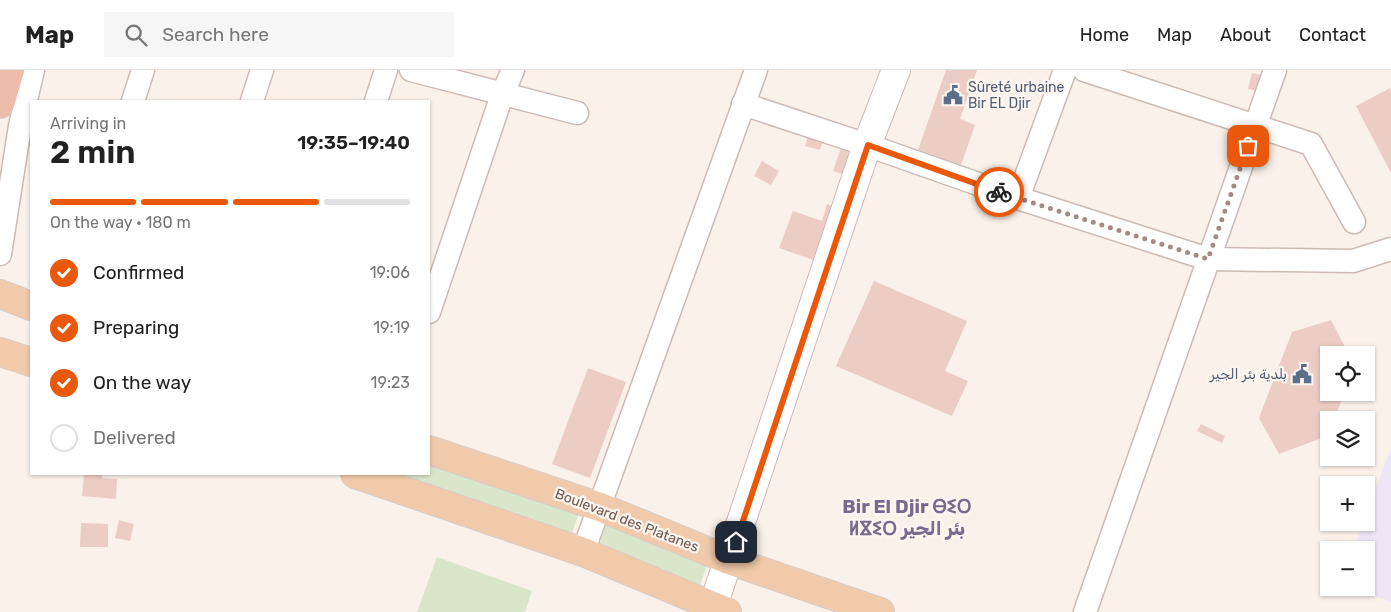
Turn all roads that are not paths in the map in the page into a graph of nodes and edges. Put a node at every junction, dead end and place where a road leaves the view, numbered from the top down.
1 (10, 70) edge
2 (33, 70) edge
3 (143, 70) edge
4 (262, 70) edge
5 (386, 70) edge
6 (411, 70) edge
7 (513, 70) edge
8 (756, 70) edge
9 (896, 70) edge
10 (1065, 70) edge
11 (1084, 70) edge
12 (1275, 70) edge
13 (502, 95) junction
14 (133, 100) edge
15 (252, 100) edge
16 (376, 100) edge
17 (0, 104) edge
18 (744, 104) junction
19 (577, 113) dead end
20 (1254, 127) junction
21 (26, 129) edge
22 (868, 145) junction
23 (1018, 198) junction
24 (1354, 222) dead end
25 (1391, 249) edge
26 (0, 254) edge
27 (1208, 259) junction
28 (433, 285) edge
29 (0, 294) edge
30 (430, 305) edge
31 (30, 306) edge
32 (0, 352) edge
33 (30, 362) edge
34 (430, 450) edge
35 (358, 475) edge
36 (600, 507) junction
37 (583, 552) junction
38 (729, 560) junction
39 (717, 610) edge
40 (880, 612) edge
41 (1085, 612) edge

1 - 17 highway
2 - 21 street
3 - 14 street
4 - 15 street
5 - 16 street
6 - 13 street
7 - 13 street
8 - 18 street
9 - 22 street
10 - 23 street
11 - 20 street
12 - 20 street
13 - 19 street
13 - 28 street
18 - 22 street
18 - 36 street
20 - 24 street
20 - 27 street
21 - 26 street
22 - 23 street
22 - 38 street
23 - 27 street
25 - 27 street
27 - 41 street
28 - 30 street
29 - 31 main road
32 - 33 main road
34 - 36 main road, Boulevard des Platanes
35 - 37 main road
36 - 37 street
36 - 38 main road, Boulevard des Platanes
37 - 39 main road
38 - 39 street
38 - 40 main road, Boulevard des Platanes

